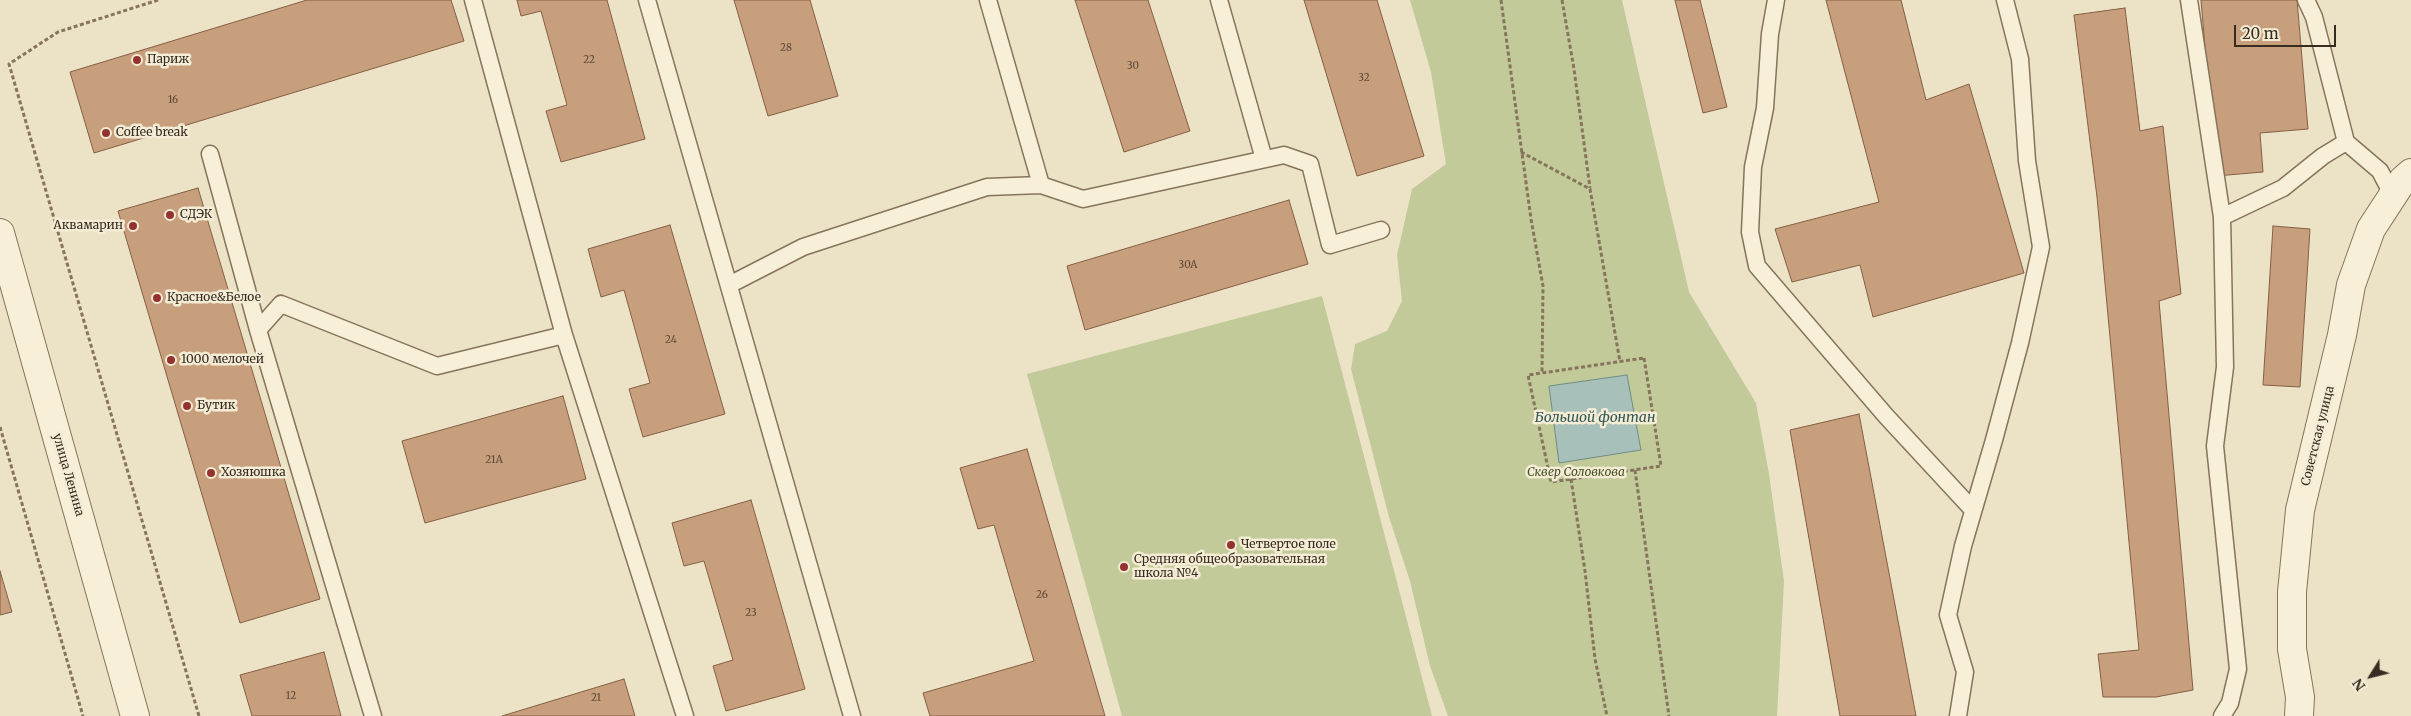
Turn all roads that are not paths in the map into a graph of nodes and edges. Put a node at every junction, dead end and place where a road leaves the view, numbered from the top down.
1 (473, 0) edge
2 (647, 0) edge
3 (988, 0) edge
4 (1219, 0) edge
5 (1776, 0) edge
6 (2005, 0) edge
7 (2189, 0) edge
8 (2306, 0) edge
9 (2346, 142) junction
10 (210, 154) dead end
11 (1264, 159) junction
12 (2411, 173) edge
13 (1041, 185) junction
14 (2392, 196) junction
15 (2222, 217) junction
16 (1381, 230) dead end
17 (0, 233) edge
18 (729, 285) junction
19 (258, 330) junction
20 (564, 336) junction
21 (1973, 510) dead end
22 (135, 716) edge
23 (373, 716) edge
24 (685, 716) edge
25 (852, 716) edge
26 (1958, 716) edge
27 (2222, 716) edge
28 (2299, 716) edge

1 - 20 lane
2 - 18 lane
3 - 13 lane
4 - 11 lane
5 - 21 lane
6 - 26 lane
7 - 15 lane
8 - 9 lane
9 - 14 lane
9 - 15 lane
10 - 19 lane
11 - 13 lane
11 - 16 lane
12 - 14 street, Советская улица
13 - 18 lane
14 - 28 street, Советская улица
15 - 27 lane
17 - 22 street, улица Ленина
18 - 25 lane
19 - 20 lane
19 - 23 lane
20 - 24 lane

